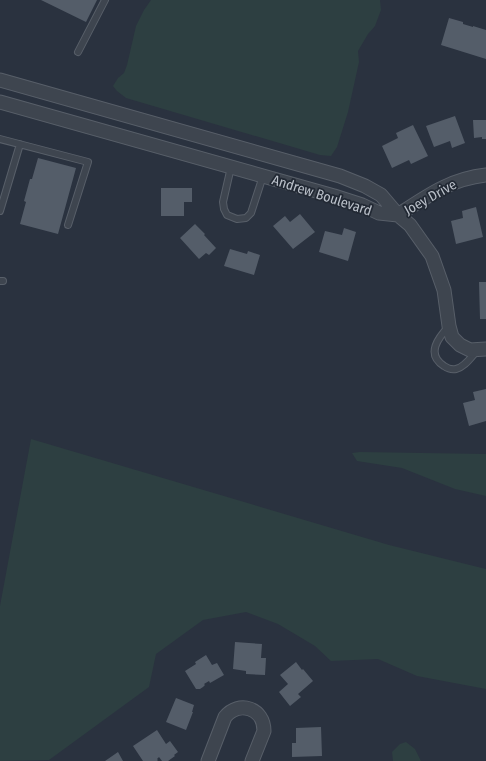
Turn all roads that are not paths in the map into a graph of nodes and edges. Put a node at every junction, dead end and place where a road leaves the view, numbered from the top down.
1 (105, 0) edge
2 (78, 52) dead end
3 (0, 80) edge
4 (66, 98) junction
5 (0, 102) edge
6 (59, 118) junction
7 (140, 120) junction
8 (0, 139) edge
9 (134, 140) junction
10 (20, 144) junction
11 (254, 152) junction
12 (231, 167) junction
13 (247, 172) junction
14 (486, 175) edge
15 (263, 176) junction
16 (0, 211) edge
17 (398, 215) junction
18 (68, 225) dead end
19 (449, 326) junction
20 (482, 350) edge
21 (208, 761) edge
22 (252, 761) edge

1 - 2 lane
3 - 4 street, Andrew Boulevard
4 - 6 street
4 - 7 street, Andrew Boulevard
5 - 6 street, Andrew Boulevard
6 - 9 street, Andrew Boulevard
7 - 9 street
7 - 11 street, Andrew Boulevard
8 - 10 lane
9 - 12 street, Andrew Boulevard
10 - 16 lane
10 - 18 lane
11 - 13 street
11 - 17 street, Andrew Boulevard
12 - 13 street, Andrew Boulevard
12 - 15 lane
13 - 15 street, Andrew Boulevard
14 - 17 street, Joey Drive
15 - 17 street, Andrew Boulevard
17 - 19 street, Andrew Boulevard
19 - 20 street, Andrew Boulevard
19 - 20 lane
21 - 22 street

